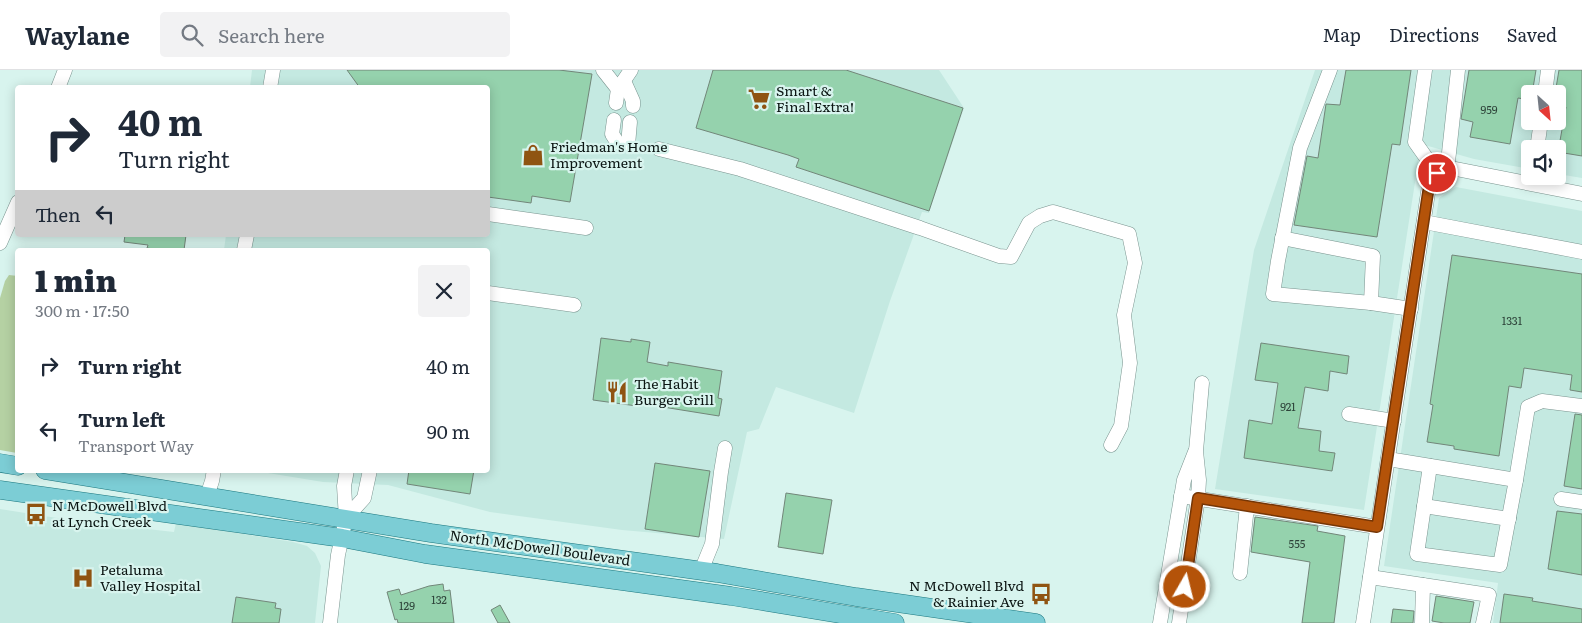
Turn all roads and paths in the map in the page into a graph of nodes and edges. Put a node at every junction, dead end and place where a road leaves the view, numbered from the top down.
1 (65, 70) edge
2 (273, 70) edge
3 (603, 70) edge
4 (1330, 70) edge
5 (1425, 70) edge
6 (1458, 70) edge
7 (1548, 70) edge
8 (624, 80) edge
9 (59, 85) edge
10 (270, 85) edge
11 (1546, 85) edge
12 (616, 104) dead end
13 (632, 106) dead end
14 (614, 120) dead end
15 (630, 122) dead end
16 (659, 149) dead end
17 (1442, 172) junction
18 (1521, 178) edge
19 (1550, 185) edge
20 (1582, 194) edge
21 (15, 209) edge
22 (490, 214) edge
23 (1424, 222) junction
24 (586, 228) dead end
25 (1282, 238) junction
26 (0, 244) edge
27 (1582, 252) edge
28 (490, 293) edge
29 (1371, 303) junction
30 (574, 305) dead end
31 (1411, 309) junction
32 (1202, 383) dead end
33 (1582, 406) edge
34 (1349, 414) dead end
35 (1394, 420) junction
36 (1111, 445) dead end
37 (725, 448) dead end
38 (1196, 451) junction
39 (1388, 460) junction
40 (0, 463) edge
41 (15, 466) edge
42 (1430, 466) junction
43 (64, 473) edge
44 (213, 473) edge
45 (346, 473) edge
46 (369, 473) edge
47 (1516, 480) junction
48 (0, 490) edge
49 (207, 496) junction
50 (1181, 496) junction
51 (1198, 498) junction
52 (1560, 499) dead end
53 (1582, 502) edge
54 (1247, 506) junction
55 (1424, 506) junction
56 (346, 518) junction
57 (1509, 519) junction
58 (1377, 527) junction
59 (342, 538) junction
60 (701, 571) junction
61 (1240, 573) dead end
62 (1370, 577) junction
63 (1422, 585) junction
64 (330, 623) edge
65 (895, 623) edge
66 (1036, 623) edge
67 (1160, 623) edge
68 (1179, 623) edge
69 (1363, 623) edge
70 (1422, 623) edge
71 (1483, 623) edge

1 - 9 street
2 - 10 street
3 - 8 street
4 - 25 street
5 - 17 street
6 - 17 street
7 - 11 street
8 - 12 street
8 - 13 street
14 - 15 street
16 - 36 street
17 - 18 street
17 - 23 street
19 - 20 street
21 - 26 street
22 - 24 street
23 - 27 street
23 - 31 street
25 - 29 street
25 - 29 street
28 - 30 street
29 - 31 street
31 - 35 street
32 - 38 street
33 - 47 street
34 - 35 street
35 - 39 street
37 - 60 street
38 - 50 street
38 - 51 street
39 - 42 street
39 - 58 street
40 - 41 main road
42 - 47 street
42 - 55 street
43 - 49 main road, North McDowell Boulevard
44 - 49 street
45 - 56 street
46 - 56 street
47 - 57 street
48 - 59 main road, North McDowell Boulevard
49 - 56 main road, North McDowell Boulevard
50 - 51 street
50 - 67 street
51 - 54 street
51 - 68 street
52 - 53 street
54 - 58 street
54 - 61 street
55 - 57 street
55 - 57 street
56 - 59 street
56 - 60 main road, North McDowell Boulevard
58 - 62 street
59 - 64 street
59 - 65 main road, North McDowell Boulevard
60 - 66 main road, North McDowell Boulevard
62 - 63 street
62 - 69 street
63 - 70 street
63 - 71 street

